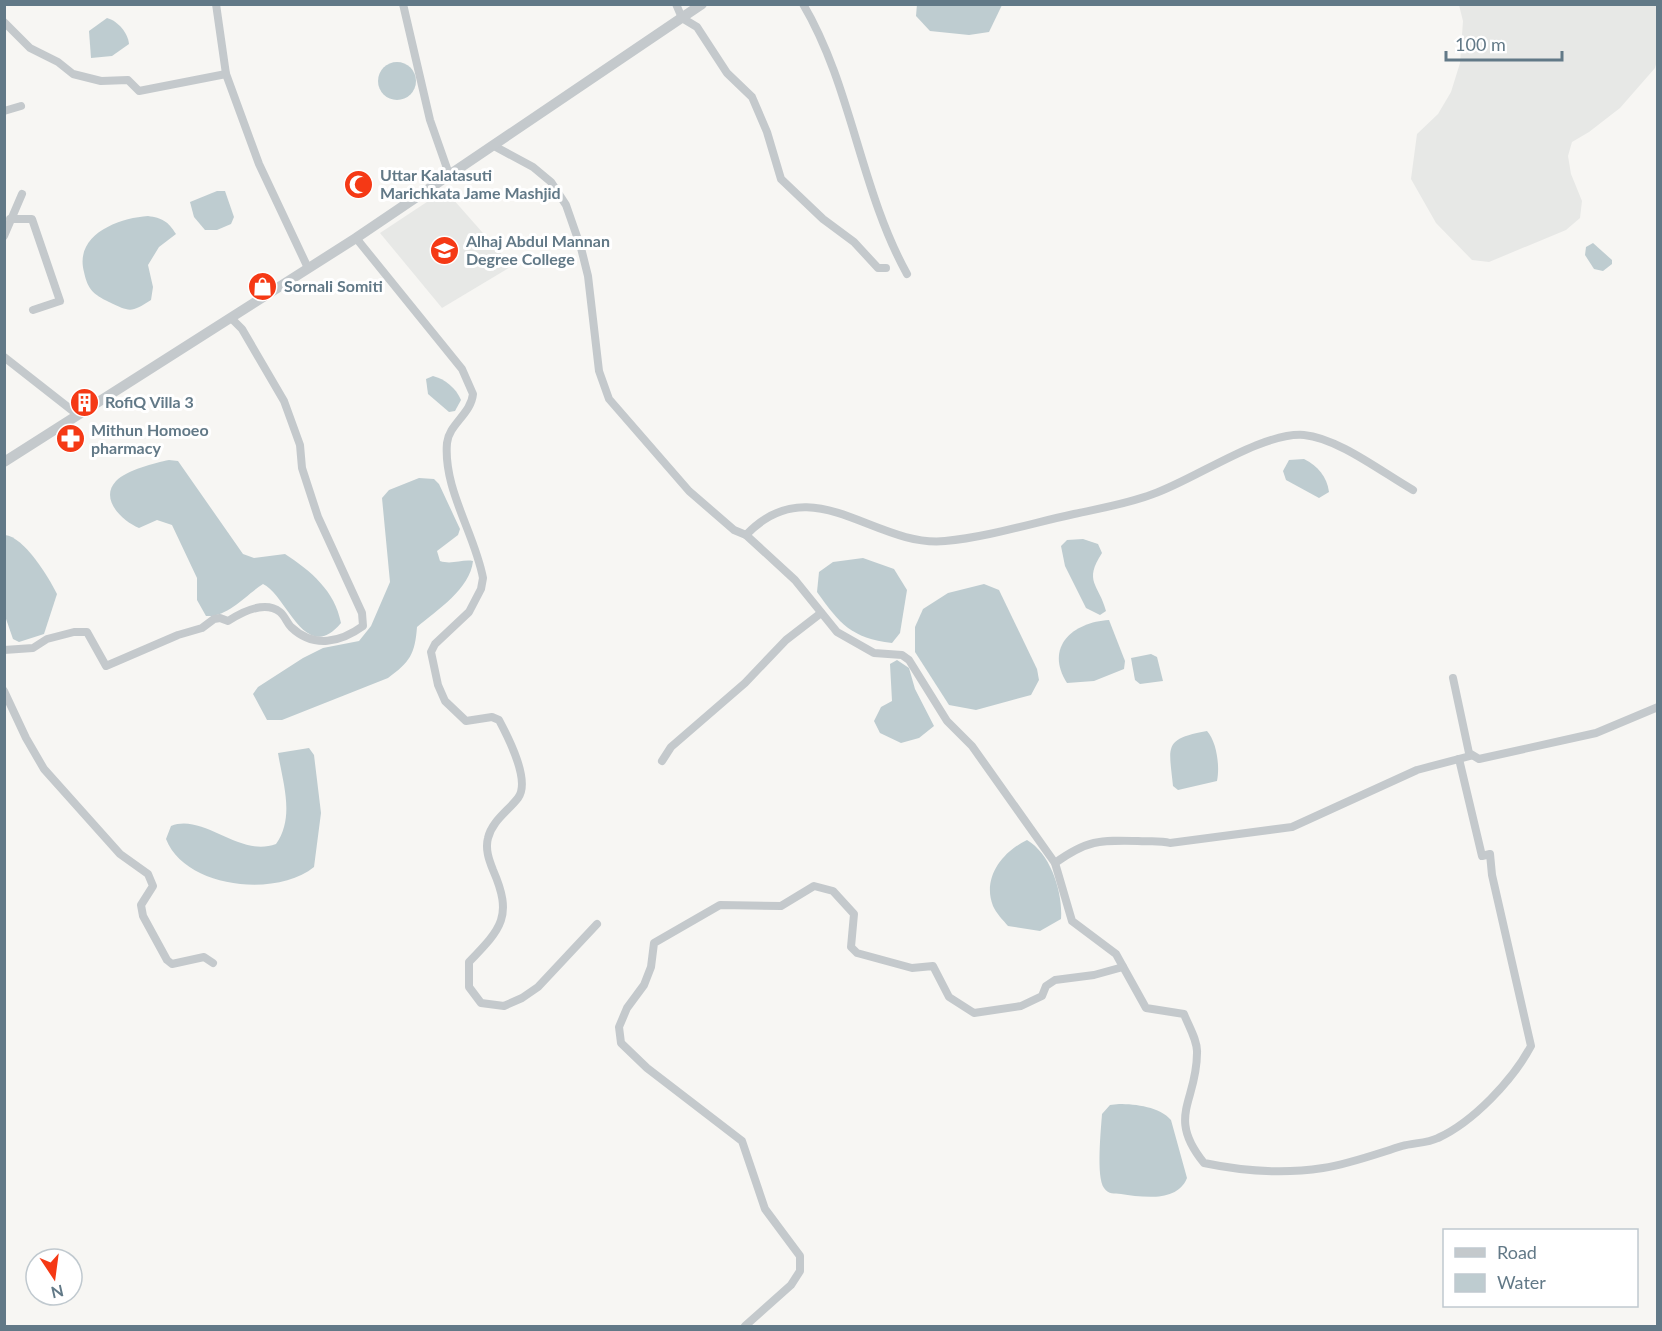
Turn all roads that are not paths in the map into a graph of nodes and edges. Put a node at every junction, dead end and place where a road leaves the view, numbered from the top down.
1 (216, 4) edge
2 (403, 4) edge
3 (676, 4) edge
4 (702, 4) edge
5 (803, 4) edge
6 (682, 18) junction
7 (4, 22) edge
8 (226, 74) junction
9 (21, 106) dead end
10 (4, 111) edge
11 (494, 146) junction
12 (449, 174) junction
13 (22, 194) dead end
14 (10, 219) junction
15 (4, 236) edge
16 (356, 238) junction
17 (308, 268) junction
18 (886, 268) dead end
19 (907, 274) dead end
20 (33, 310) dead end
21 (231, 318) junction
22 (4, 357) edge
23 (78, 415) junction
24 (4, 462) edge
25 (1413, 490) dead end
26 (746, 535) junction
27 (820, 613) junction
28 (4, 650) edge
29 (1453, 678) dead end
30 (4, 691) edge
31 (1658, 707) edge
32 (1470, 756) junction
33 (1459, 759) junction
34 (662, 761) dead end
35 (1055, 863) junction
36 (597, 924) dead end
37 (213, 963) dead end
38 (1123, 967) junction
39 (745, 1326) edge

1 - 8 street
2 - 12 street
3 - 6 street
4 - 6 street
5 - 19 street
6 - 11 street
6 - 18 street
7 - 8 street
8 - 17 street
9 - 10 street
11 - 12 street
11 - 26 street
12 - 16 street
13 - 14 street
14 - 15 street
14 - 20 street
16 - 17 street
16 - 36 street
17 - 21 street
21 - 23 street
21 - 28 street
22 - 23 street
23 - 24 street
25 - 26 street
26 - 27 street
27 - 34 street
27 - 35 street
29 - 32 street
30 - 37 street
31 - 32 street
32 - 33 street
33 - 35 street
33 - 38 street
35 - 38 street
38 - 39 street

